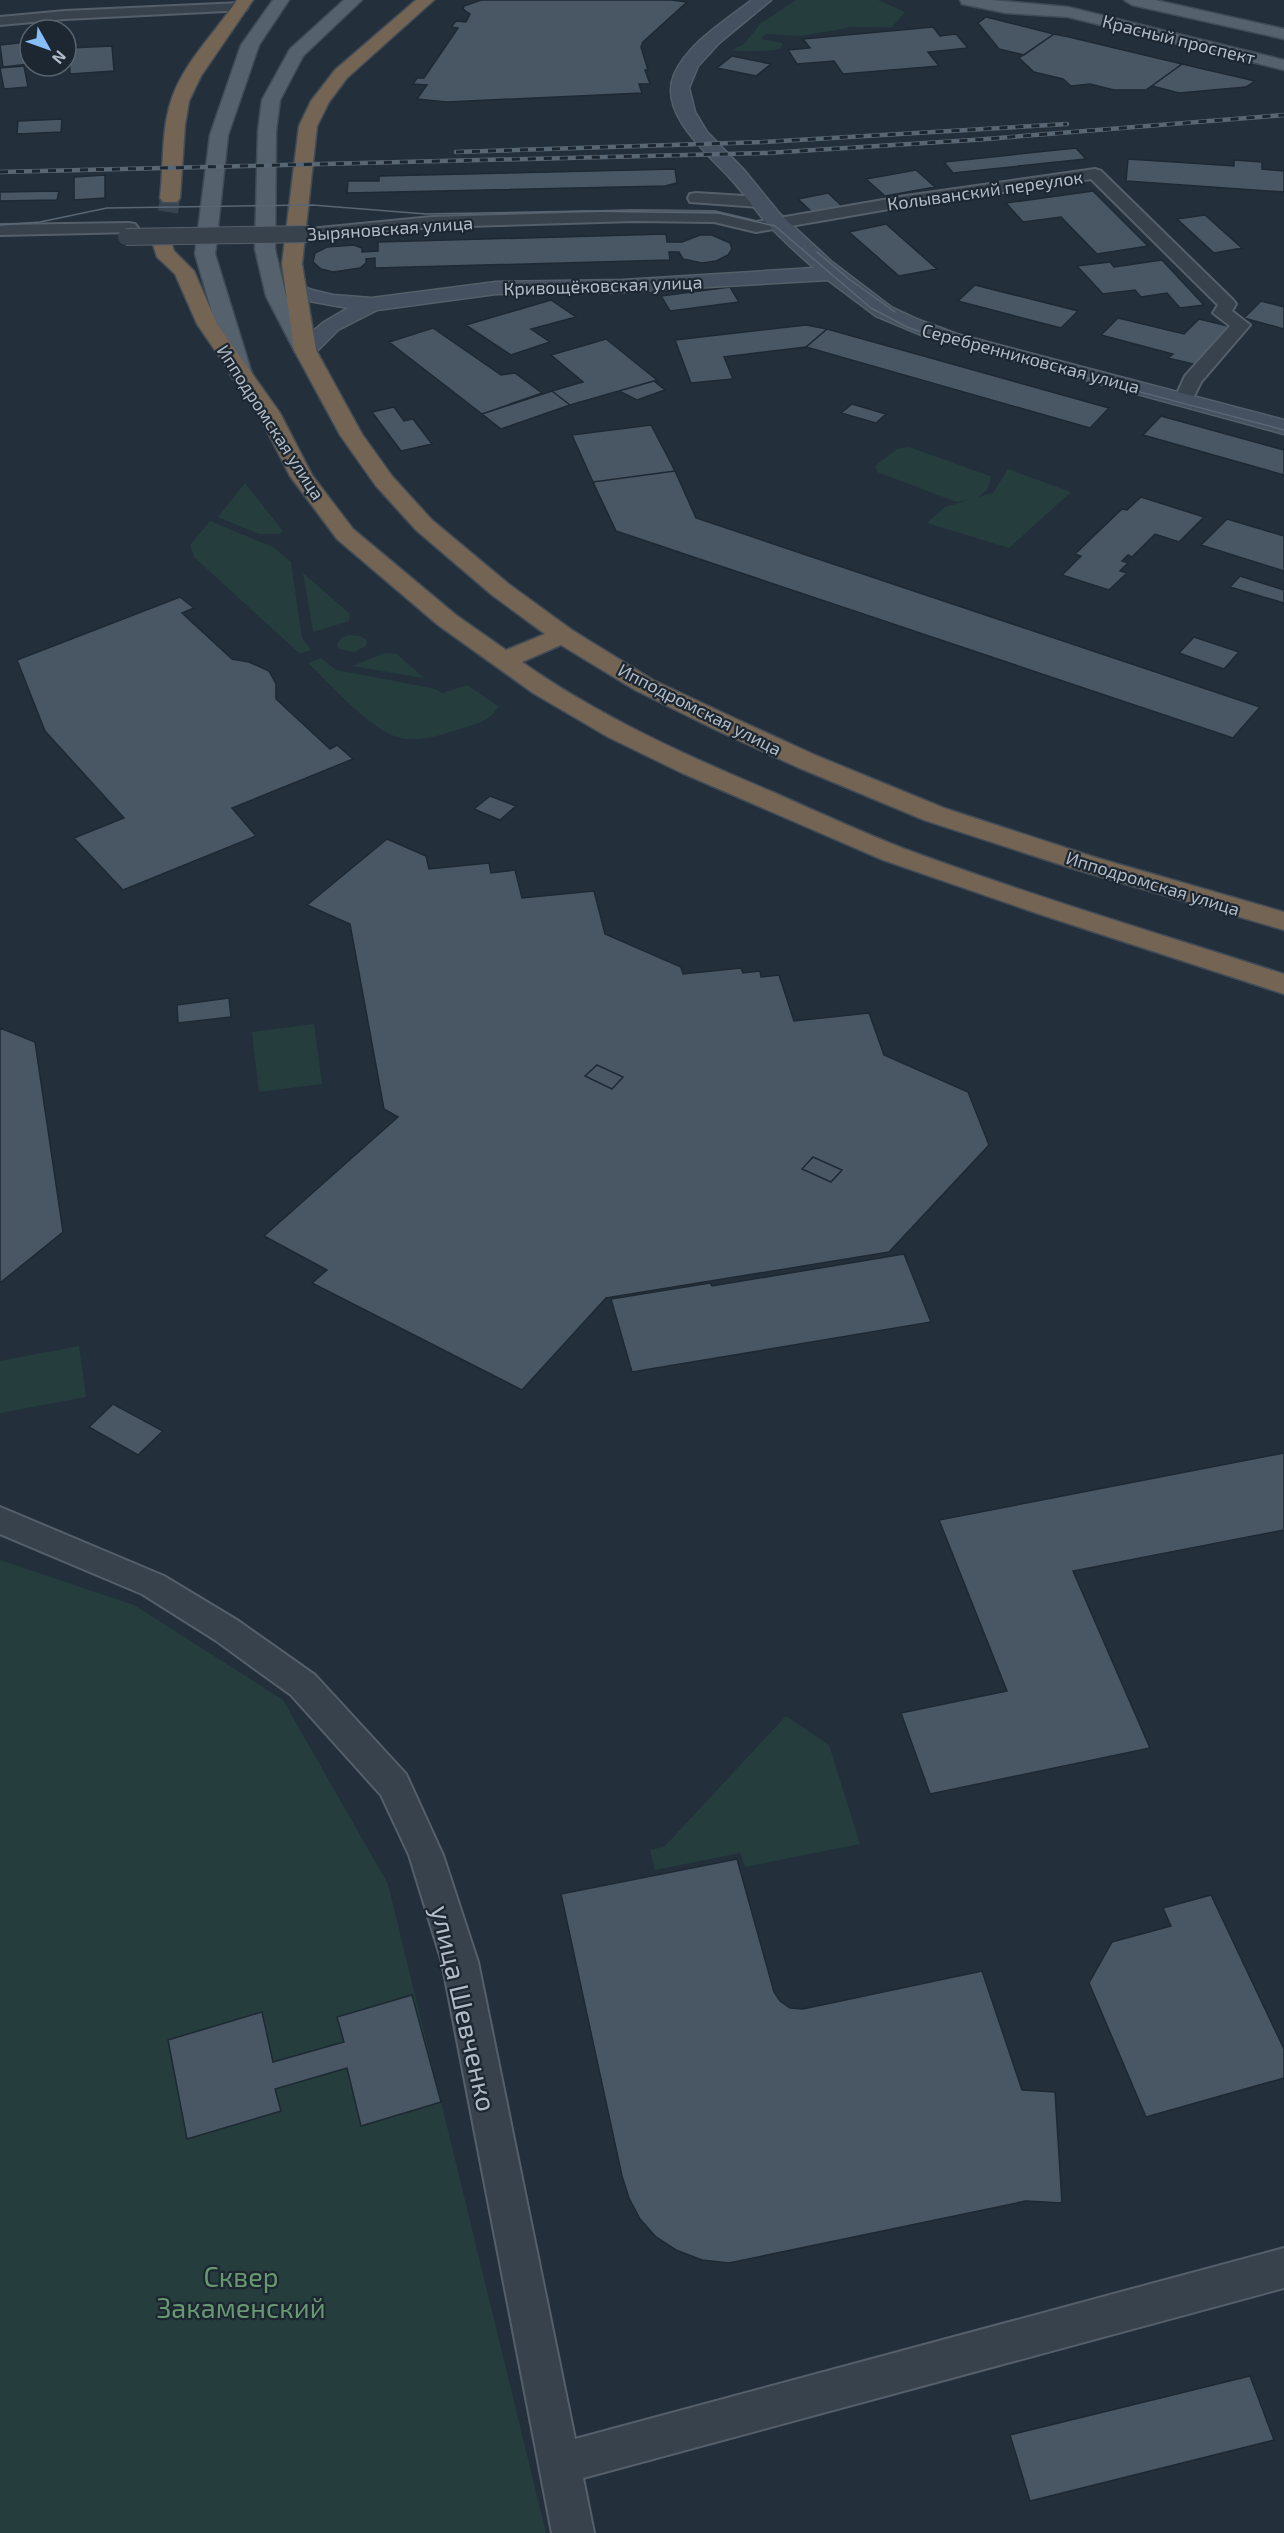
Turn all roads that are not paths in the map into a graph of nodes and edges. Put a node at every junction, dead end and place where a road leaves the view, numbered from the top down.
1 (281, 0) edge
2 (354, 0) edge
3 (426, 0) edge
4 (763, 0) edge
5 (968, 0) edge
6 (1022, 0) edge
7 (1133, 1) edge
8 (243, 4) edge
9 (1068, 12) junction
10 (0, 21) edge
11 (1284, 34) edge
12 (1284, 65) edge
13 (681, 198) dead end
14 (760, 202) junction
15 (443, 205) dead end
16 (778, 224) junction
17 (0, 230) edge
18 (310, 230) junction
19 (128, 232) junction
20 (0, 236) edge
21 (835, 273) junction
22 (294, 288) junction
23 (372, 304) junction
24 (305, 350) junction
25 (241, 374) junction
26 (1183, 400) junction
27 (1284, 427) edge
28 (563, 636) junction
29 (502, 661) junction
30 (1284, 921) edge
31 (1284, 984) edge
32 (0, 1520) edge
33 (1284, 2268) edge
34 (559, 2464) junction
35 (573, 2533) edge

1 - 25 main road
2 - 24 main road
3 - 22 highway, Ипподромская улица
4 - 14 street, Серебренниковская улица
5 - 9 main road, Красный проспект
6 - 9 main road
7 - 11 main road, Красный проспект
8 - 10 street
8 - 25 highway, Ипподромская улица
9 - 12 main road, Красный проспект
13 - 14 street
14 - 16 street, Серебренниковская улица
15 - 18 street, Зыряновская улица
16 - 18 street, Зыряновская улица
16 - 21 street, Серебренниковская улица
16 - 26 street, Колыванский переулок
17 - 19 street, Зыряновская улица
18 - 19 street, Зыряновская улица, bridge
19 - 20 street, Зыряновская улица
21 - 23 street, Кривощёковская улица
21 - 26 street, Серебренниковская улица
22 - 23 street
22 - 24 highway, Ипподромская улица
23 - 24 street
24 - 28 highway, Ипподромская улица
25 - 29 highway, Ипподромская улица
26 - 27 street, Серебренниковская улица
28 - 29 highway
28 - 30 highway, Ипподромская улица
29 - 31 highway, Ипподромская улица
32 - 34 street, улица Шевченко
33 - 34 street
34 - 35 street, улица Шевченко

